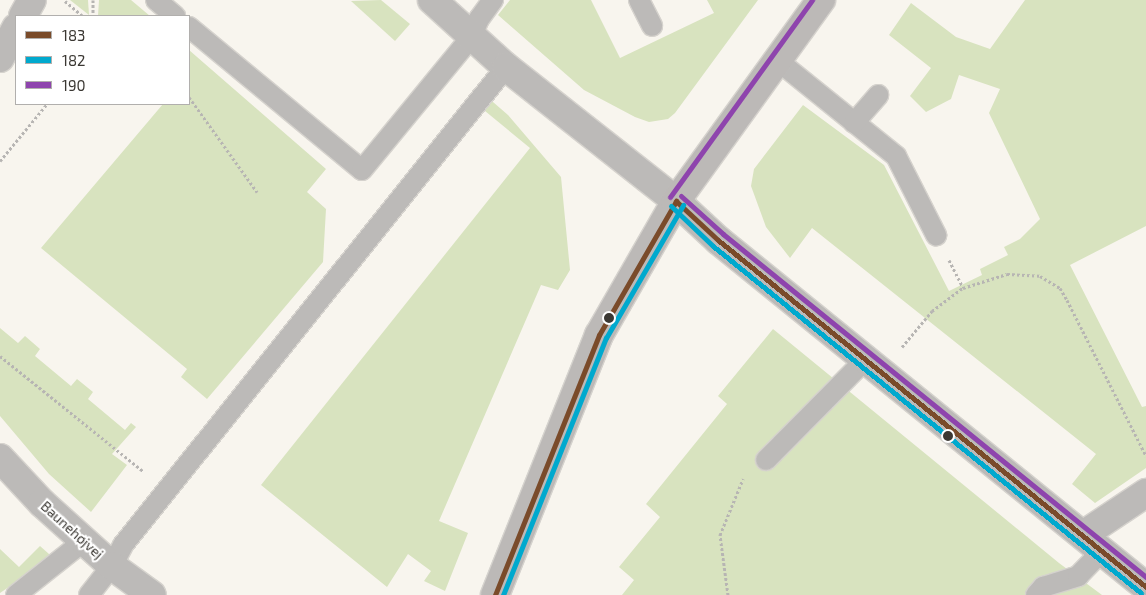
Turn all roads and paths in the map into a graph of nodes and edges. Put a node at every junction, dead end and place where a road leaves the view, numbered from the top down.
1 (32, 0) edge
2 (64, 0) edge
3 (93, 0) edge
4 (156, 0) edge
5 (432, 0) edge
6 (493, 0) edge
7 (639, 0) edge
8 (821, 0) edge
9 (24, 15) edge
10 (83, 15) edge
11 (93, 15) edge
12 (175, 15) edge
13 (652, 26) dead end
14 (190, 28) edge
15 (15, 30) edge
16 (472, 36) junction
17 (0, 58) edge
18 (777, 60) junction
19 (506, 67) junction
20 (878, 95) dead end
21 (190, 98) edge
22 (46, 105) edge
23 (854, 123) junction
24 (0, 161) edge
25 (257, 192) dead end
26 (676, 201) junction
27 (936, 235) dead end
28 (0, 356) edge
29 (872, 366) junction
30 (1146, 456) edge
31 (0, 458) edge
32 (766, 460) joint
33 (167, 490) junction
34 (1146, 493) edge
35 (84, 541) junction
36 (1092, 543) junction
37 (112, 566) junction
38 (1146, 587) edge
39 (16, 595) edge
40 (89, 595) edge
41 (152, 595) edge
42 (495, 595) edge
43 (728, 595) edge
44 (1036, 595) edge

1 - 9 street
2 - 10 path
3 - 11 path
4 - 12 lane
5 - 16 street
6 - 16 lane
7 - 13 lane
8 - 18 street
14 - 16 lane
15 - 17 street
16 - 19 street
18 - 23 lane
18 - 26 street
19 - 26 street
19 - 33 lane
20 - 23 lane
21 - 25 path
22 - 24 path
23 - 27 lane
26 - 29 street
26 - 42 street
28 - 33 path
29 - 30 path
29 - 32 lane
29 - 36 street
31 - 35 street, Baunehøjvej
32 - 43 path
33 - 37 lane
34 - 36 street
35 - 37 street, Baunehøjvej
35 - 39 lane
36 - 38 street
36 - 44 lane
37 - 40 lane
37 - 41 street, Baunehøjvej

